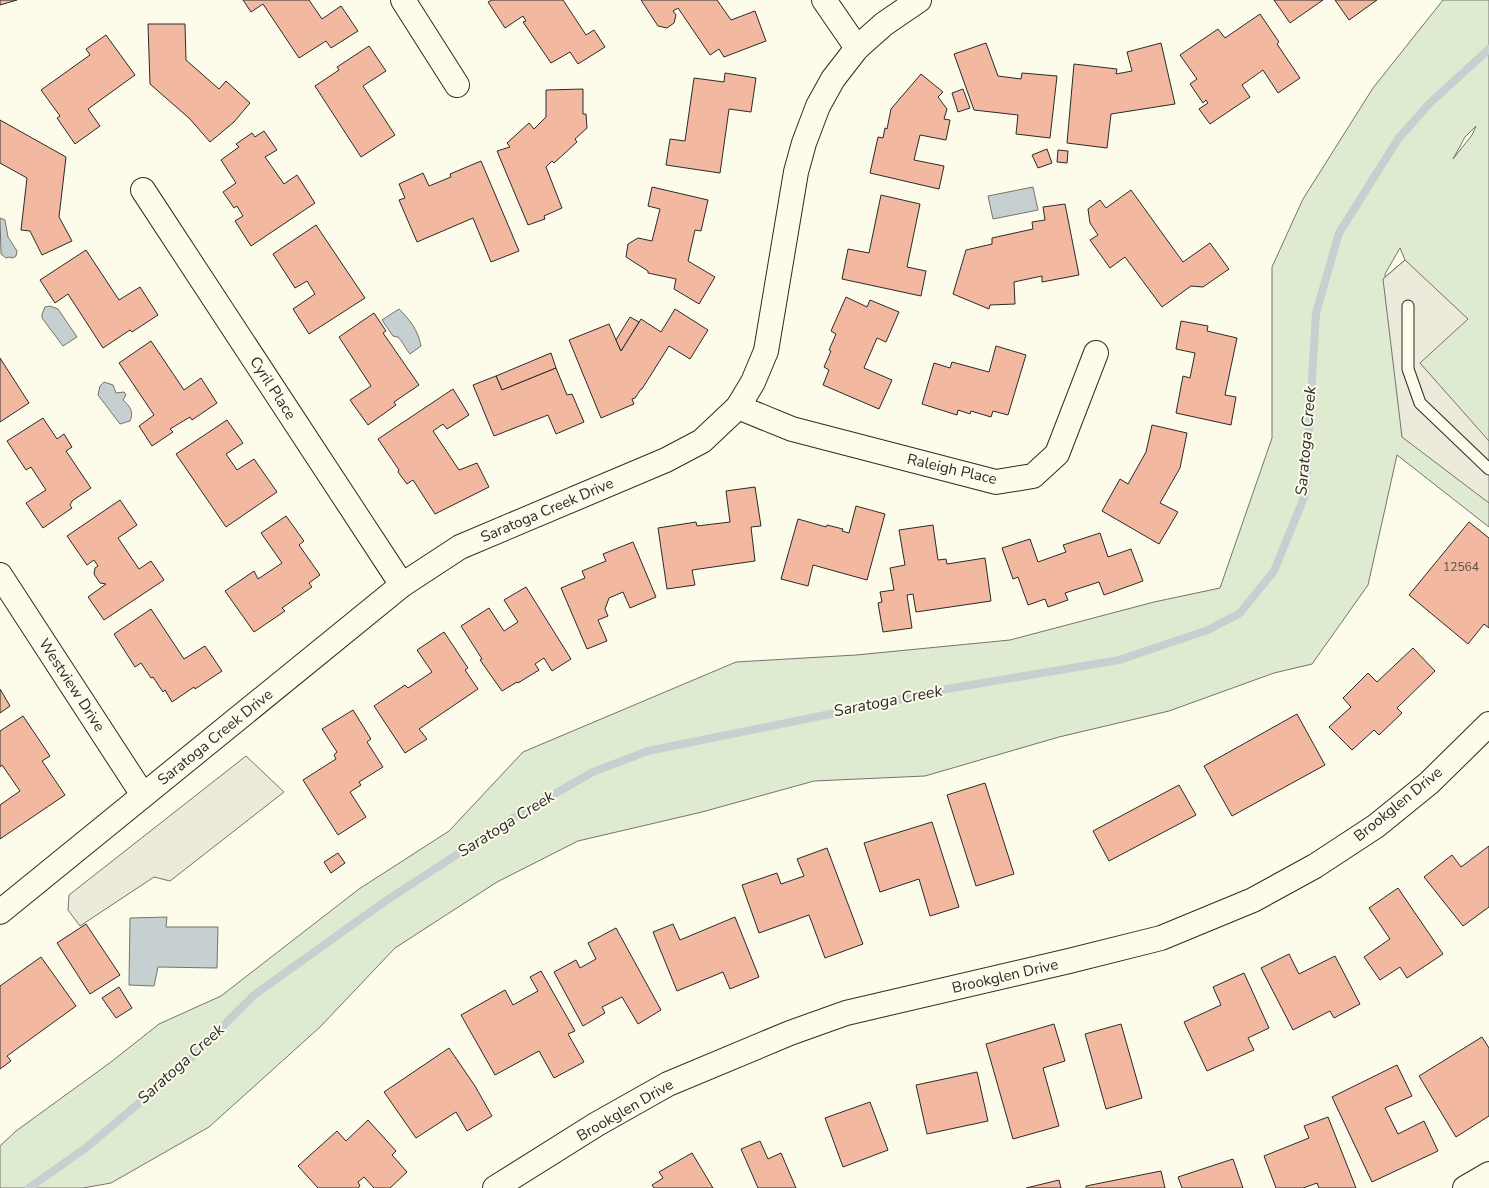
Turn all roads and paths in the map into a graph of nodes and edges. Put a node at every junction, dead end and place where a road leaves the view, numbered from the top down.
1 (403, 0) edge
2 (824, 0) edge
3 (919, 0) edge
4 (857, 48) junction
5 (457, 84) dead end
6 (143, 190) dead end
7 (1408, 306) dead end
8 (1096, 353) dead end
9 (738, 407) junction
10 (1489, 469) edge
11 (0, 575) edge
12 (402, 586) junction
13 (1489, 724) edge
14 (143, 795) junction
15 (0, 912) edge
16 (1489, 1174) edge
17 (496, 1188) edge
18 (1465, 1188) edge

1 - 5 street
2 - 4 street
3 - 4 street, Saratoga Creek Drive
4 - 9 street, Saratoga Creek Drive
6 - 12 street, Cyril Place
7 - 10 lane
8 - 9 street, Raleigh Place
9 - 12 street, Saratoga Creek Drive
11 - 14 street, Westview Drive
12 - 14 street, Saratoga Creek Drive
13 - 17 street, Brookglen Drive
14 - 15 street, Saratoga Creek Drive
16 - 18 street

